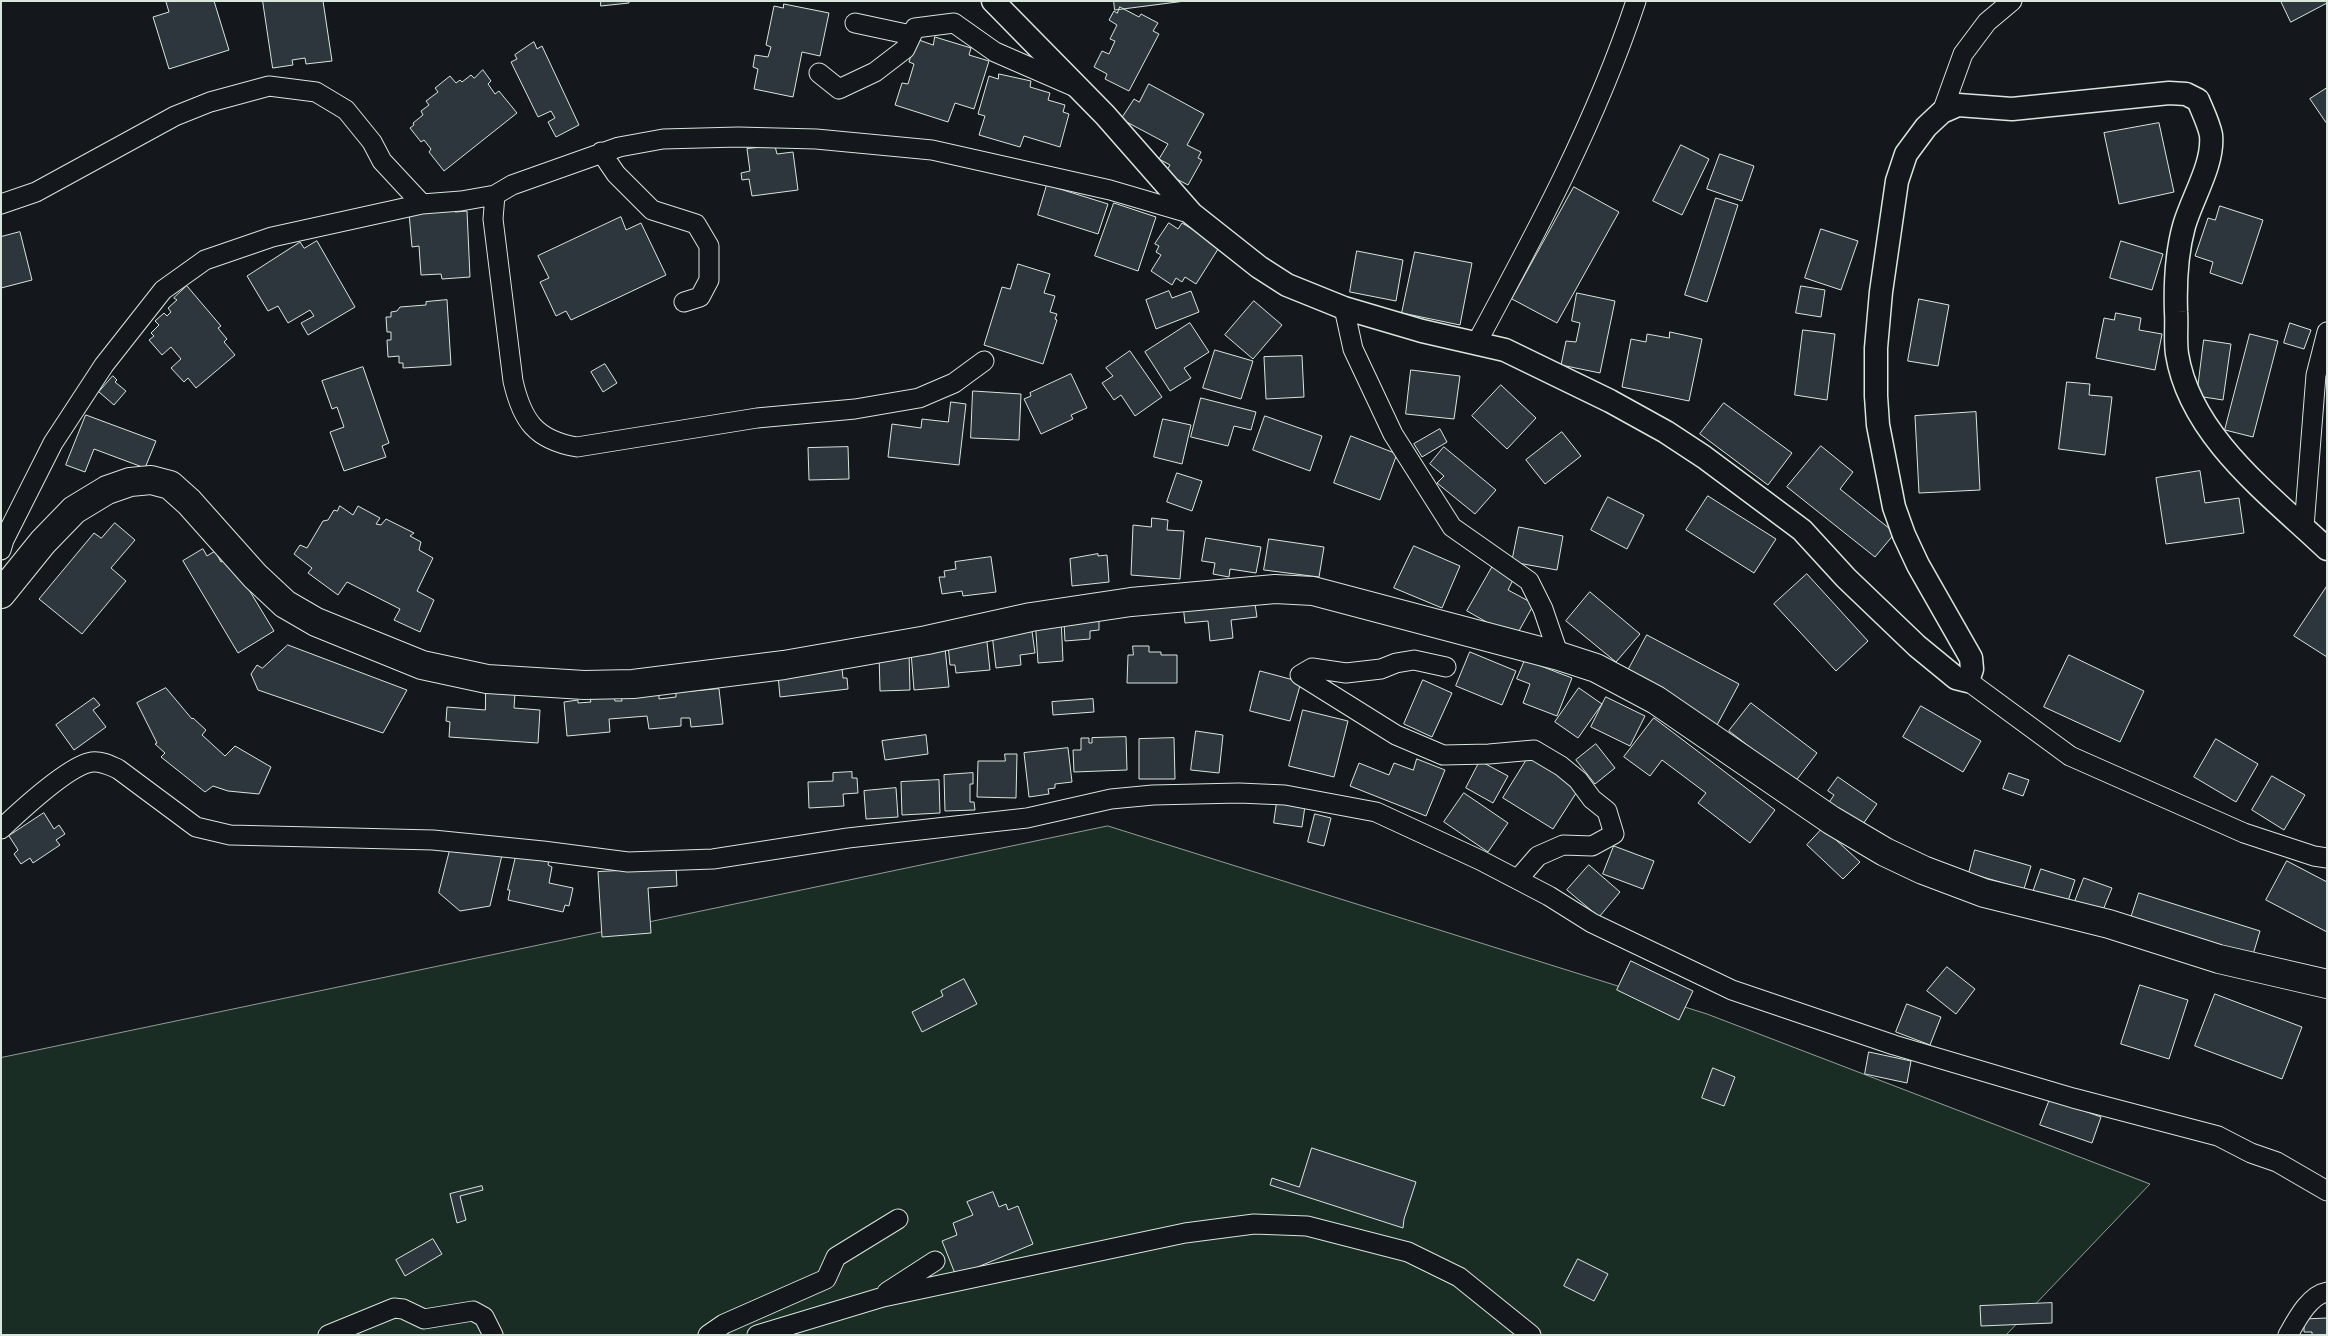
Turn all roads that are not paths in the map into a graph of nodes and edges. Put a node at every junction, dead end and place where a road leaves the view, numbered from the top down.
1 (993, 1) edge
2 (1636, 1) edge
3 (2012, 1) edge
4 (855, 23) dead end
5 (911, 35) junction
6 (819, 73) dead end
7 (1079, 88) junction
8 (1942, 112) junction
9 (601, 152) junction
10 (495, 195) junction
11 (1, 204) edge
12 (422, 204) junction
13 (1192, 214) junction
14 (684, 302) dead end
15 (1344, 308) junction
16 (2327, 332) edge
17 (1476, 344) junction
18 (984, 361) dead end
19 (2304, 527) junction
20 (2327, 548) edge
21 (1, 550) edge
22 (1, 594) edge
23 (1559, 656) junction
24 (1446, 667) dead end
25 (1968, 681) junction
26 (1, 829) edge
27 (2327, 858) edge
28 (1518, 879) junction
29 (2327, 984) edge
30 (2327, 1191) edge
31 (898, 1219) dead end
32 (935, 1261) dead end
33 (2327, 1292) edge
34 (875, 1299) junction
35 (328, 1335) edge
36 (493, 1335) edge
37 (708, 1335) edge
38 (757, 1335) edge
39 (1530, 1335) edge
40 (2288, 1335) edge

1 - 7 street
2 - 17 street
3 - 8 street
4 - 5 street
5 - 6 street
5 - 7 street
7 - 13 street
8 - 19 street
8 - 25 street
9 - 10 street
9 - 13 street
9 - 14 street
10 - 12 street
10 - 18 street
11 - 12 street
12 - 21 street
13 - 15 street
15 - 17 street
15 - 23 street
16 - 19 street
17 - 25 street
19 - 20 street
22 - 23 main road
23 - 29 main road
24 - 28 street
25 - 27 street
26 - 28 street
28 - 30 street
31 - 37 street
32 - 34 street
33 - 40 street
34 - 38 street
34 - 39 street
35 - 36 street

